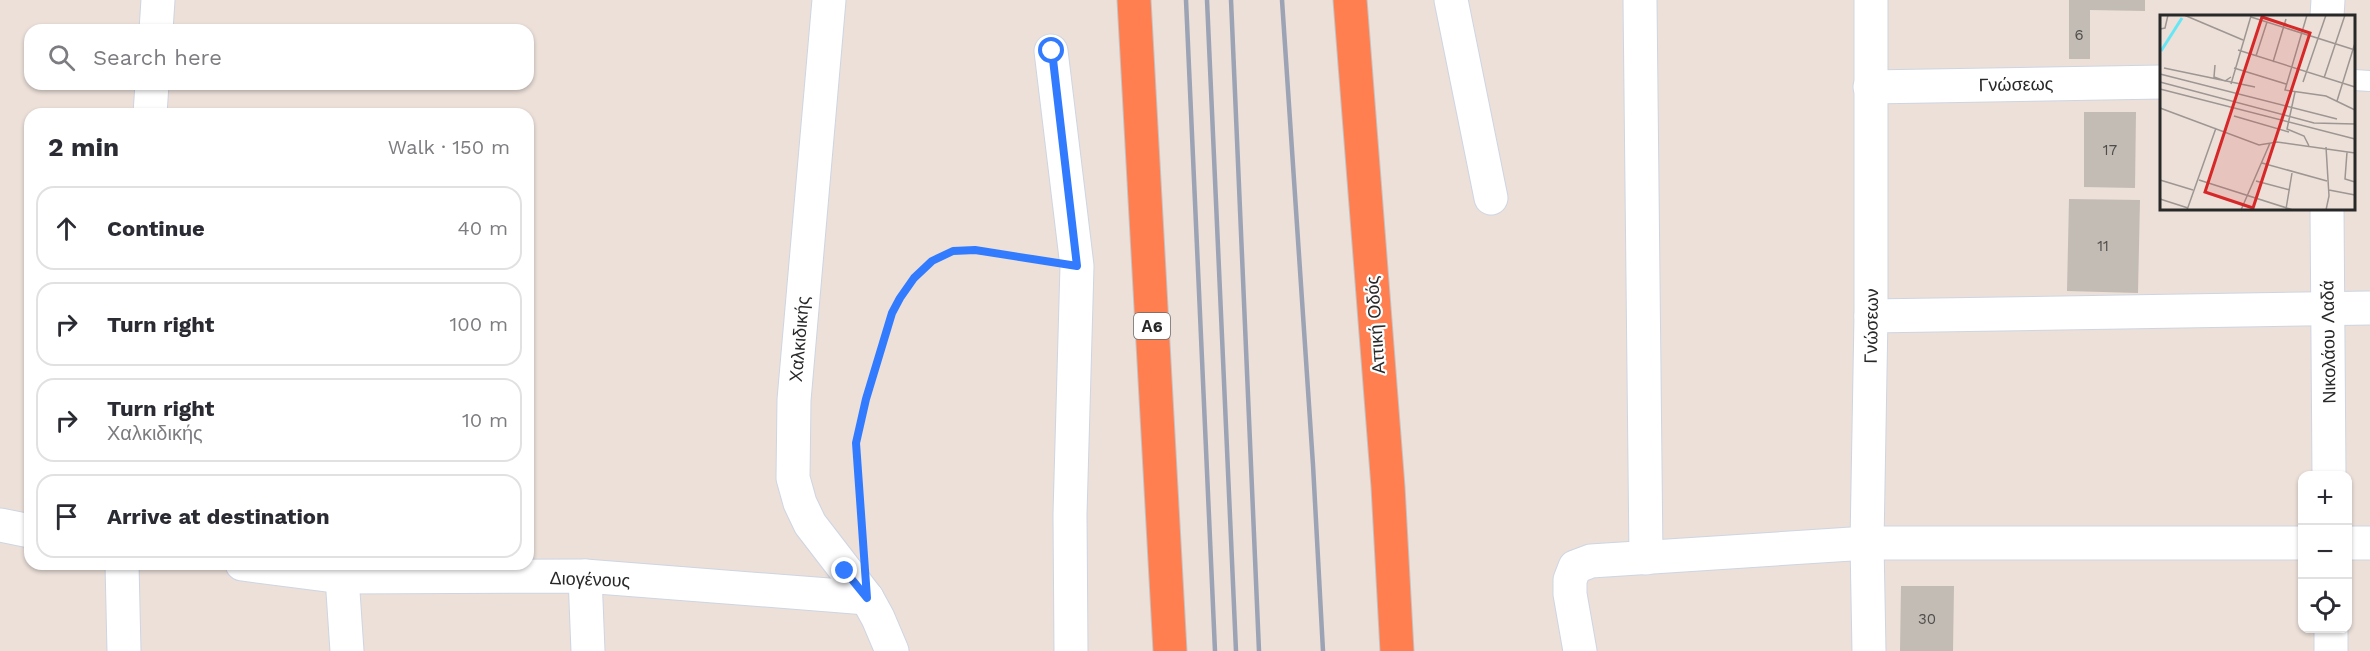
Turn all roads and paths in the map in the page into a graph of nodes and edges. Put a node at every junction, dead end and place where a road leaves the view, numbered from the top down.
1 (158, 0) edge
2 (829, 0) edge
3 (1134, 0) edge
4 (1350, 0) edge
5 (1451, 0) edge
6 (1640, 0) edge
7 (1870, 0) edge
8 (2328, 0) edge
9 (2327, 15) edge
10 (156, 24) edge
11 (1052, 51) dead end
12 (2355, 80) edge
13 (2370, 81) edge
14 (2160, 82) edge
15 (1870, 87) junction
16 (152, 90) edge
17 (150, 108) edge
18 (1491, 198) dead end
19 (2327, 210) edge
20 (1077, 266) junction
21 (2370, 308) edge
22 (2328, 309) junction
23 (1871, 316) junction
24 (2329, 471) edge
25 (0, 525) edge
26 (24, 530) edge
27 (863, 538) dead end
28 (1867, 543) junction
29 (2298, 543) edge
30 (2352, 543) edge
31 (2370, 543) edge
32 (1646, 558) junction
33 (122, 570) edge
34 (288, 570) edge
35 (585, 576) junction
36 (342, 577) junction
37 (867, 598) junction
38 (2331, 633) edge
39 (124, 651) edge
40 (347, 651) edge
41 (588, 651) edge
42 (892, 651) edge
43 (1071, 651) edge
44 (1170, 651) edge
45 (1397, 651) edge
46 (1580, 651) edge
47 (1869, 651) edge
48 (2331, 651) edge

1 - 10 street
2 - 37 street, Χαλκιδικής
3 - 44 highway, Α6
4 - 45 highway, Αττική Οδός
5 - 18 street
6 - 32 street
7 - 15 street, Γνώσεων
8 - 9 street
11 - 20 street
12 - 13 lane
14 - 15 street, Γνώσεως
15 - 23 street, Γνώσεων
16 - 17 street
19 - 22 street, Νικολάου Λαδά
20 - 27 path
20 - 43 street
21 - 22 street
22 - 23 street
22 - 24 street, Νικολάου Λαδά
23 - 28 street, Γνώσεων
25 - 26 street
28 - 29 street
28 - 32 street
28 - 47 street, Γνώσεων
30 - 31 street
32 - 46 street
33 - 39 street
34 - 36 street, Διογένους
35 - 36 street, Διογένους
35 - 37 street, Διογένους
35 - 41 street
36 - 40 street
37 - 42 street, Χαλκιδικής
38 - 48 street

